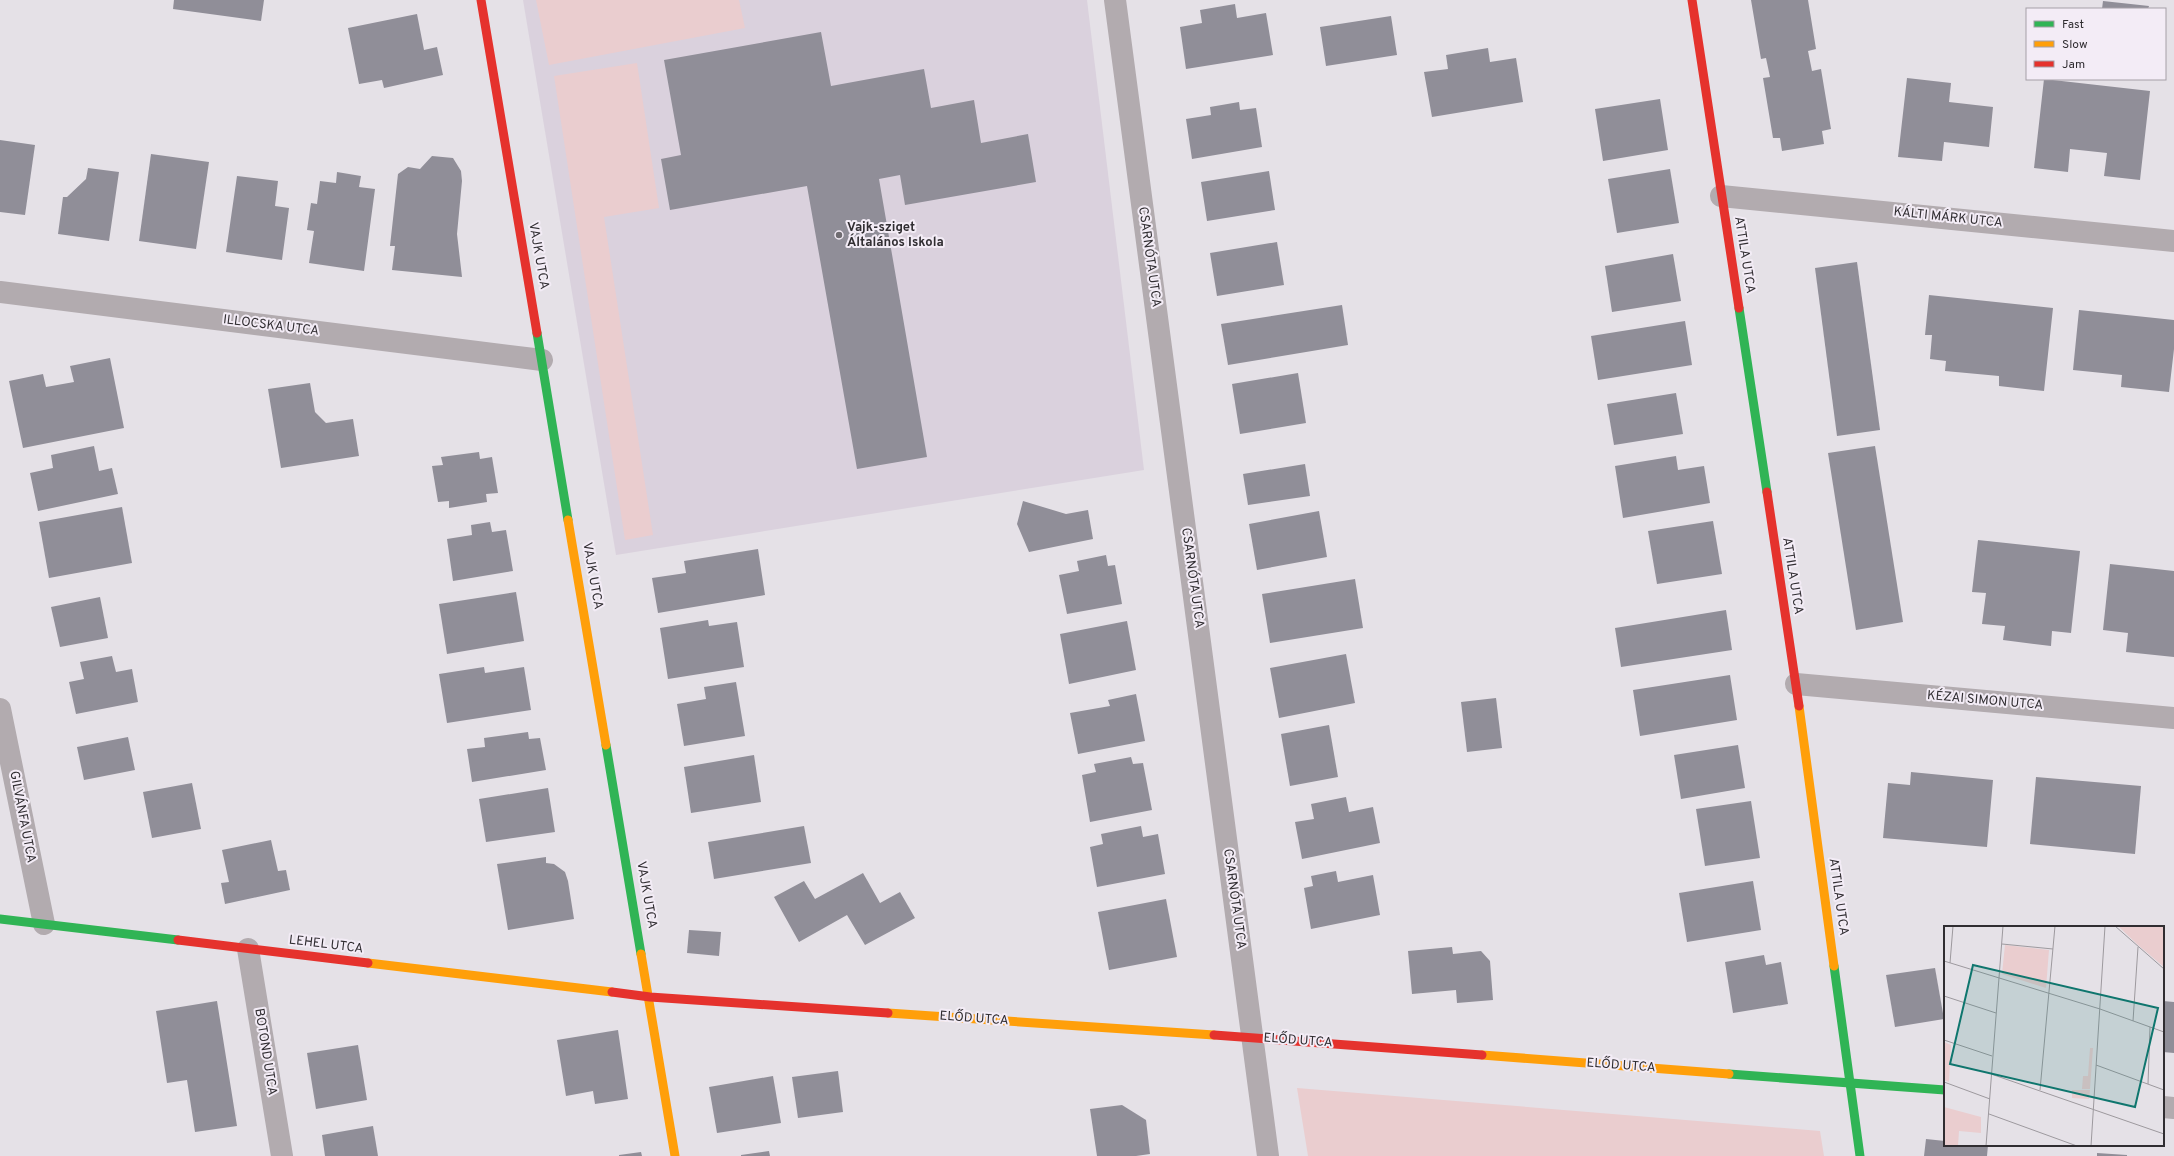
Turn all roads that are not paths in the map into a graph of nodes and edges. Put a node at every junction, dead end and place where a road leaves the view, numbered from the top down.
1 (481, 0) edge
2 (1115, 0) edge
3 (1692, 0) edge
4 (1721, 196) junction
5 (2174, 241) edge
6 (0, 292) edge
7 (542, 360) junction
8 (1796, 684) junction
9 (0, 709) edge
10 (2174, 718) edge
11 (0, 919) edge
12 (44, 924) junction
13 (248, 949) junction
14 (650, 997) junction
15 (1253, 1038) junction
16 (1850, 1083) junction
17 (1944, 1090) edge
18 (2164, 1107) edge
19 (2174, 1108) edge
20 (282, 1156) edge
21 (675, 1156) edge
22 (1268, 1156) edge
23 (1860, 1156) edge

1 - 7 street, VAJK UTCA
2 - 15 street, CSARNÓTA UTCA
3 - 4 street, ATTILA UTCA
4 - 5 street, KÁLTI MÁRK UTCA
4 - 8 street, ATTILA UTCA
6 - 7 street, ILLOCSKA UTCA
7 - 14 street, VAJK UTCA
8 - 10 street, KÉZAI SIMON UTCA
8 - 16 street, ATTILA UTCA
9 - 12 street, GILVÁNFA UTCA
11 - 12 street, LEHEL UTCA
12 - 13 street, LEHEL UTCA
13 - 14 street, LEHEL UTCA
13 - 20 street, BOTOND UTCA
14 - 15 street, ELŐD UTCA
14 - 21 street, VAJK UTCA
15 - 16 street, ELŐD UTCA
15 - 22 street, CSARNÓTA UTCA
16 - 17 street, ELŐD UTCA
16 - 23 street, ATTILA UTCA
18 - 19 street

